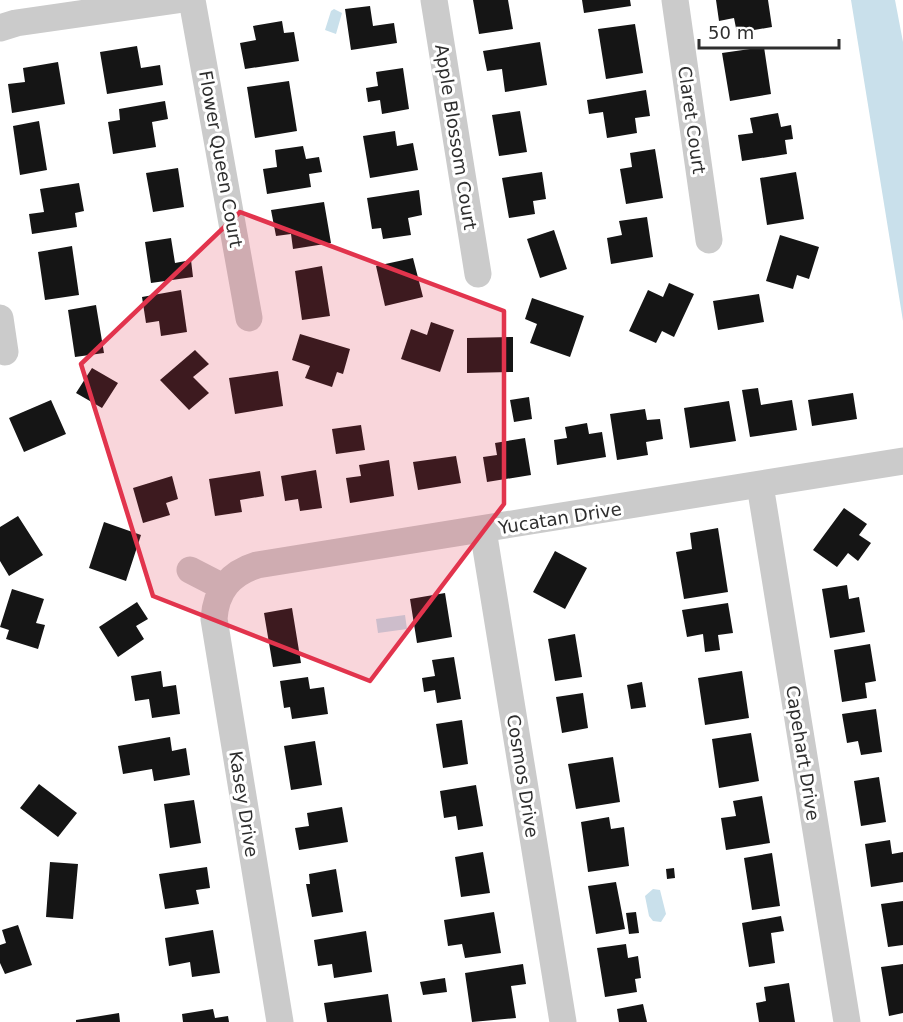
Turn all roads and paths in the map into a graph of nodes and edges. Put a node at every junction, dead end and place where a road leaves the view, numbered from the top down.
1 (177, 0) edge
2 (192, 0) edge
3 (434, 0) edge
4 (675, 0) edge
5 (8, 26) edge
6 (709, 240) dead end
7 (478, 274) dead end
8 (0, 318) edge
9 (249, 318) dead end
10 (5, 352) dead end
11 (903, 461) edge
12 (760, 485) junction
13 (483, 530) junction
14 (190, 570) dead end
15 (223, 587) junction
16 (280, 1022) edge
17 (563, 1022) edge
18 (847, 1022) edge

1 - 5 street
2 - 9 street, Flower Queen Court
3 - 7 street, Apple Blossom Court
4 - 6 street, Claret Court
8 - 10 street
11 - 12 street, Yucatan Drive
12 - 13 street, Yucatan Drive
12 - 18 street, Capehart Drive
13 - 15 street, Yucatan Drive
13 - 17 street, Cosmos Drive
14 - 15 street
15 - 16 street, Kasey Drive

